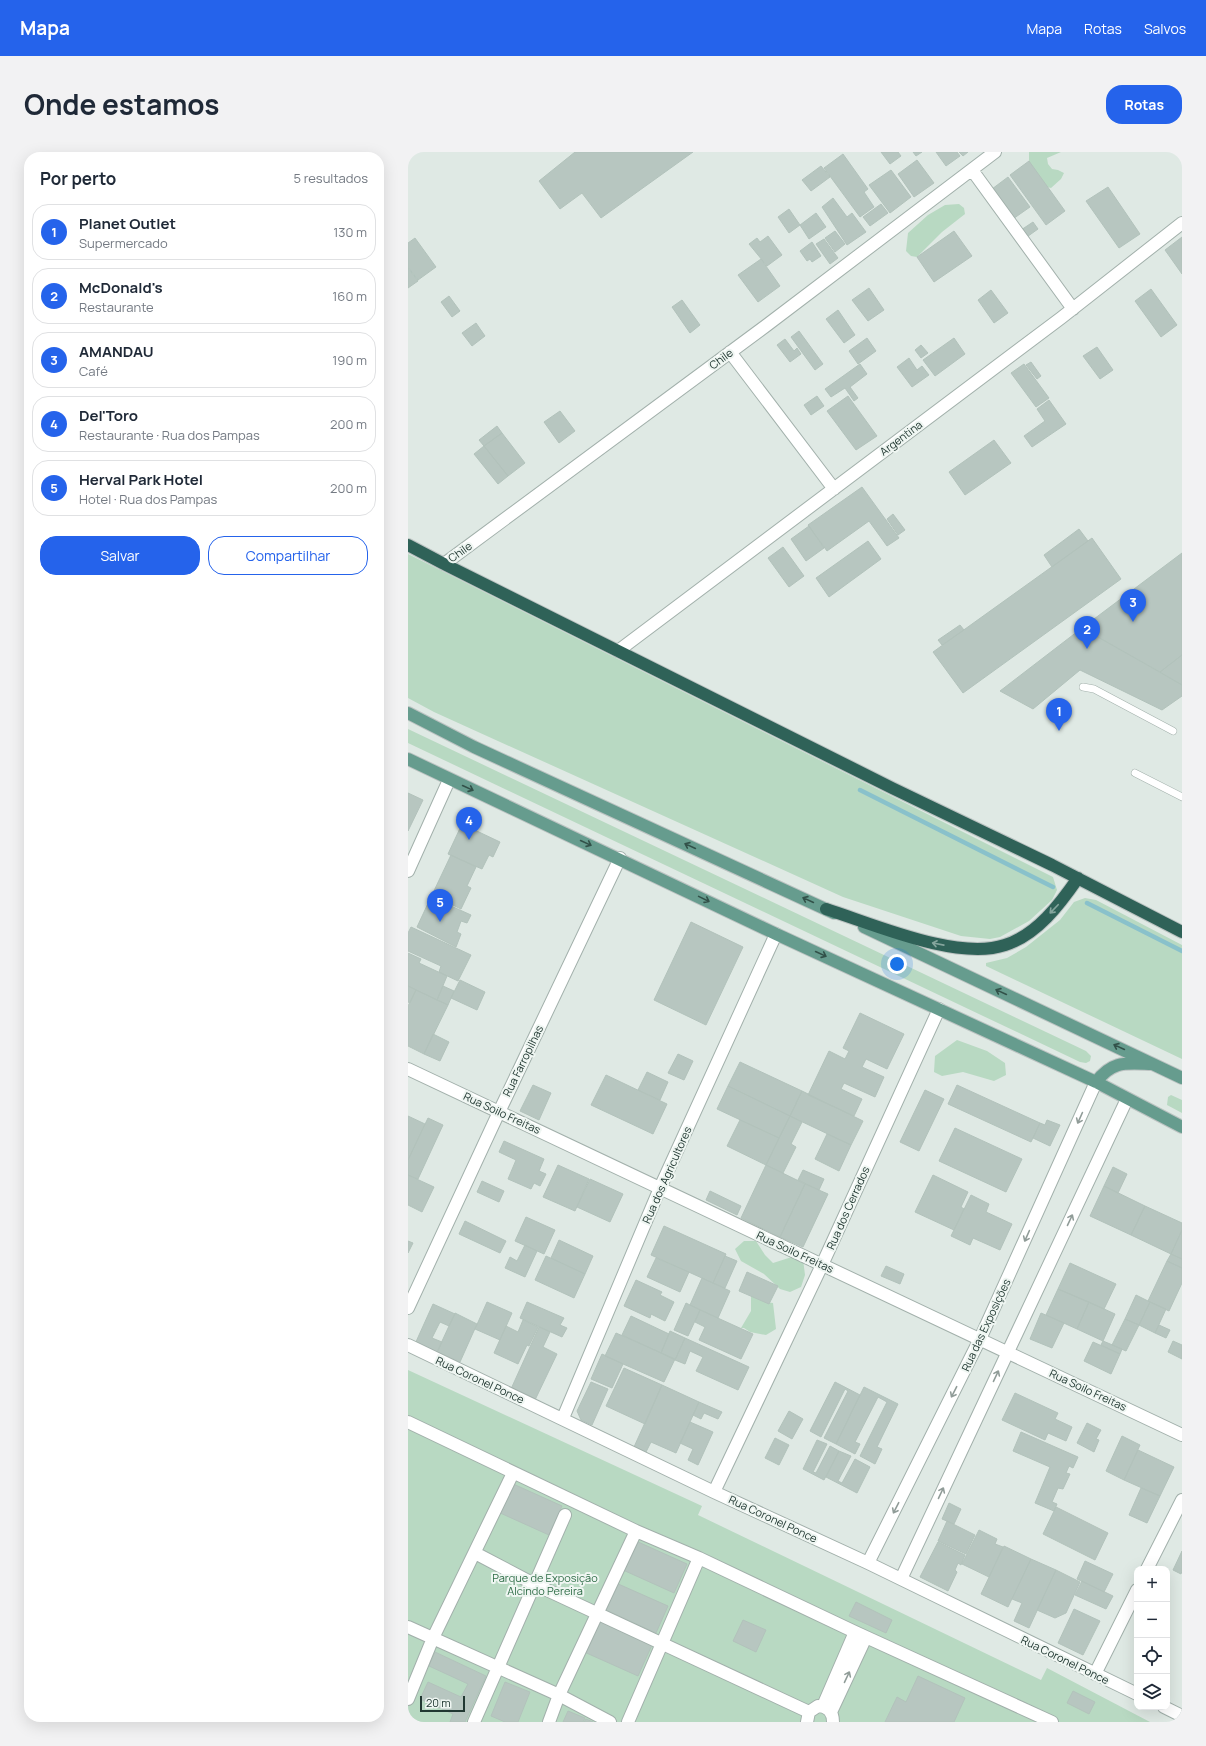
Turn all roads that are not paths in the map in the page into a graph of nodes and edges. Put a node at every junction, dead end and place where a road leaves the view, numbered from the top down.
1 (995, 152) edge
2 (972, 170) junction
3 (1182, 224) edge
4 (1073, 309) junction
5 (730, 352) junction
6 (834, 489) junction
7 (408, 545) edge
8 (444, 564) junction
9 (618, 651) junction
10 (1083, 687) dead end
11 (408, 713) edge
12 (1173, 731) dead end
13 (408, 759) edge
14 (1136, 773) dead end
15 (450, 780) junction
16 (1182, 797) edge
17 (620, 858) junction
18 (408, 871) edge
19 (1078, 878) junction
20 (826, 909) junction
21 (1182, 932) edge
22 (776, 934) junction
23 (939, 1009) junction
24 (1154, 1064) junction
25 (408, 1069) edge
26 (1182, 1078) edge
27 (1096, 1082) junction
28 (1128, 1099) junction
29 (499, 1112) junction
30 (1182, 1127) edge
31 (660, 1188) junction
32 (822, 1265) junction
33 (408, 1308) edge
34 (980, 1339) junction
35 (408, 1345) edge
36 (1007, 1352) junction
37 (563, 1418) junction
38 (408, 1422) edge
39 (1182, 1434) edge
40 (513, 1473) junction
41 (714, 1492) junction
42 (1182, 1500) edge
43 (565, 1515) dead end
44 (636, 1532) junction
45 (475, 1553) junction
46 (699, 1558) junction
47 (868, 1563) junction
48 (1149, 1566) edge
49 (901, 1579) junction
50 (534, 1584) junction
51 (1134, 1596) edge
52 (597, 1613) junction
53 (408, 1627) edge
54 (861, 1635) junction
55 (433, 1638) junction
56 (662, 1642) junction
57 (498, 1668) junction
58 (1095, 1674) junction
59 (1134, 1693) edge
60 (559, 1695) junction
61 (408, 1699) edge
62 (1170, 1710) edge
63 (829, 1714) edge
64 (1182, 1716) edge
65 (808, 1717) edge
66 (474, 1722) edge
67 (549, 1722) edge
68 (610, 1722) edge
69 (628, 1722) edge
70 (1052, 1722) edge

1 - 2 street, Chile
2 - 4 street
2 - 5 street, Chile
3 - 4 street, Argentina
4 - 6 street, Argentina
5 - 6 street
5 - 8 street, Chile
6 - 9 street, Argentina
7 - 8 highway
8 - 9 highway
9 - 19 highway
10 - 12 lane
20 -> 11 main road
13 - 15 main road
14 - 16 lane
15 -> 17 main road
15 - 18 street
17 -> 22 main road
17 - 29 street, Rua Farropilhas
19 -> 20 highway
19 - 21 highway
24 -> 20 main road
22 -> 23 main road
22 - 31 street, Rua dos Agricultores
23 - 27 main road
23 - 32 street, Rua dos Cerrados
24 - 26 main road
24 - 27 main road
25 - 29 street, Rua Soilo Freitas
27 - 28 main road
27 -> 34 street, Rua das Exposições
28 - 30 main road
36 -> 28 street
29 - 31 street, Rua Soilo Freitas
29 - 33 street, Rua Farropilhas
31 - 32 street, Rua Soilo Freitas
31 - 37 street, Rua dos Agricultores
32 - 34 street, Rua Soilo Freitas
32 - 41 street, Rua dos Cerrados
34 - 36 street, Rua Soilo Freitas
34 -> 47 street, Rua das Exposições
35 - 37 street, Rua Coronel Ponce
36 - 39 street, Rua Soilo Freitas
49 -> 36 street
37 - 41 street, Rua Coronel Ponce
38 - 40 street
40 - 44 street
40 - 45 street
41 - 47 street, Rua Coronel Ponce
42 - 48 street
43 - 50 street
44 - 46 street
44 - 52 street
45 - 50 street
45 - 55 street
46 - 54 street
46 - 56 street
47 - 49 street, Rua Coronel Ponce
49 - 58 street, Rua Coronel Ponce
50 - 52 street
50 - 57 street
51 - 58 street
52 - 56 street
52 - 60 street
53 - 55 street
54 - 63 street
54 - 70 street
55 - 57 street
55 - 61 street
56 - 65 street
56 - 69 street
57 - 60 street
57 - 66 street
58 - 59 street, Rua Coronel Ponce
60 - 67 street
60 - 68 street
62 - 64 street
63 - 65 street

